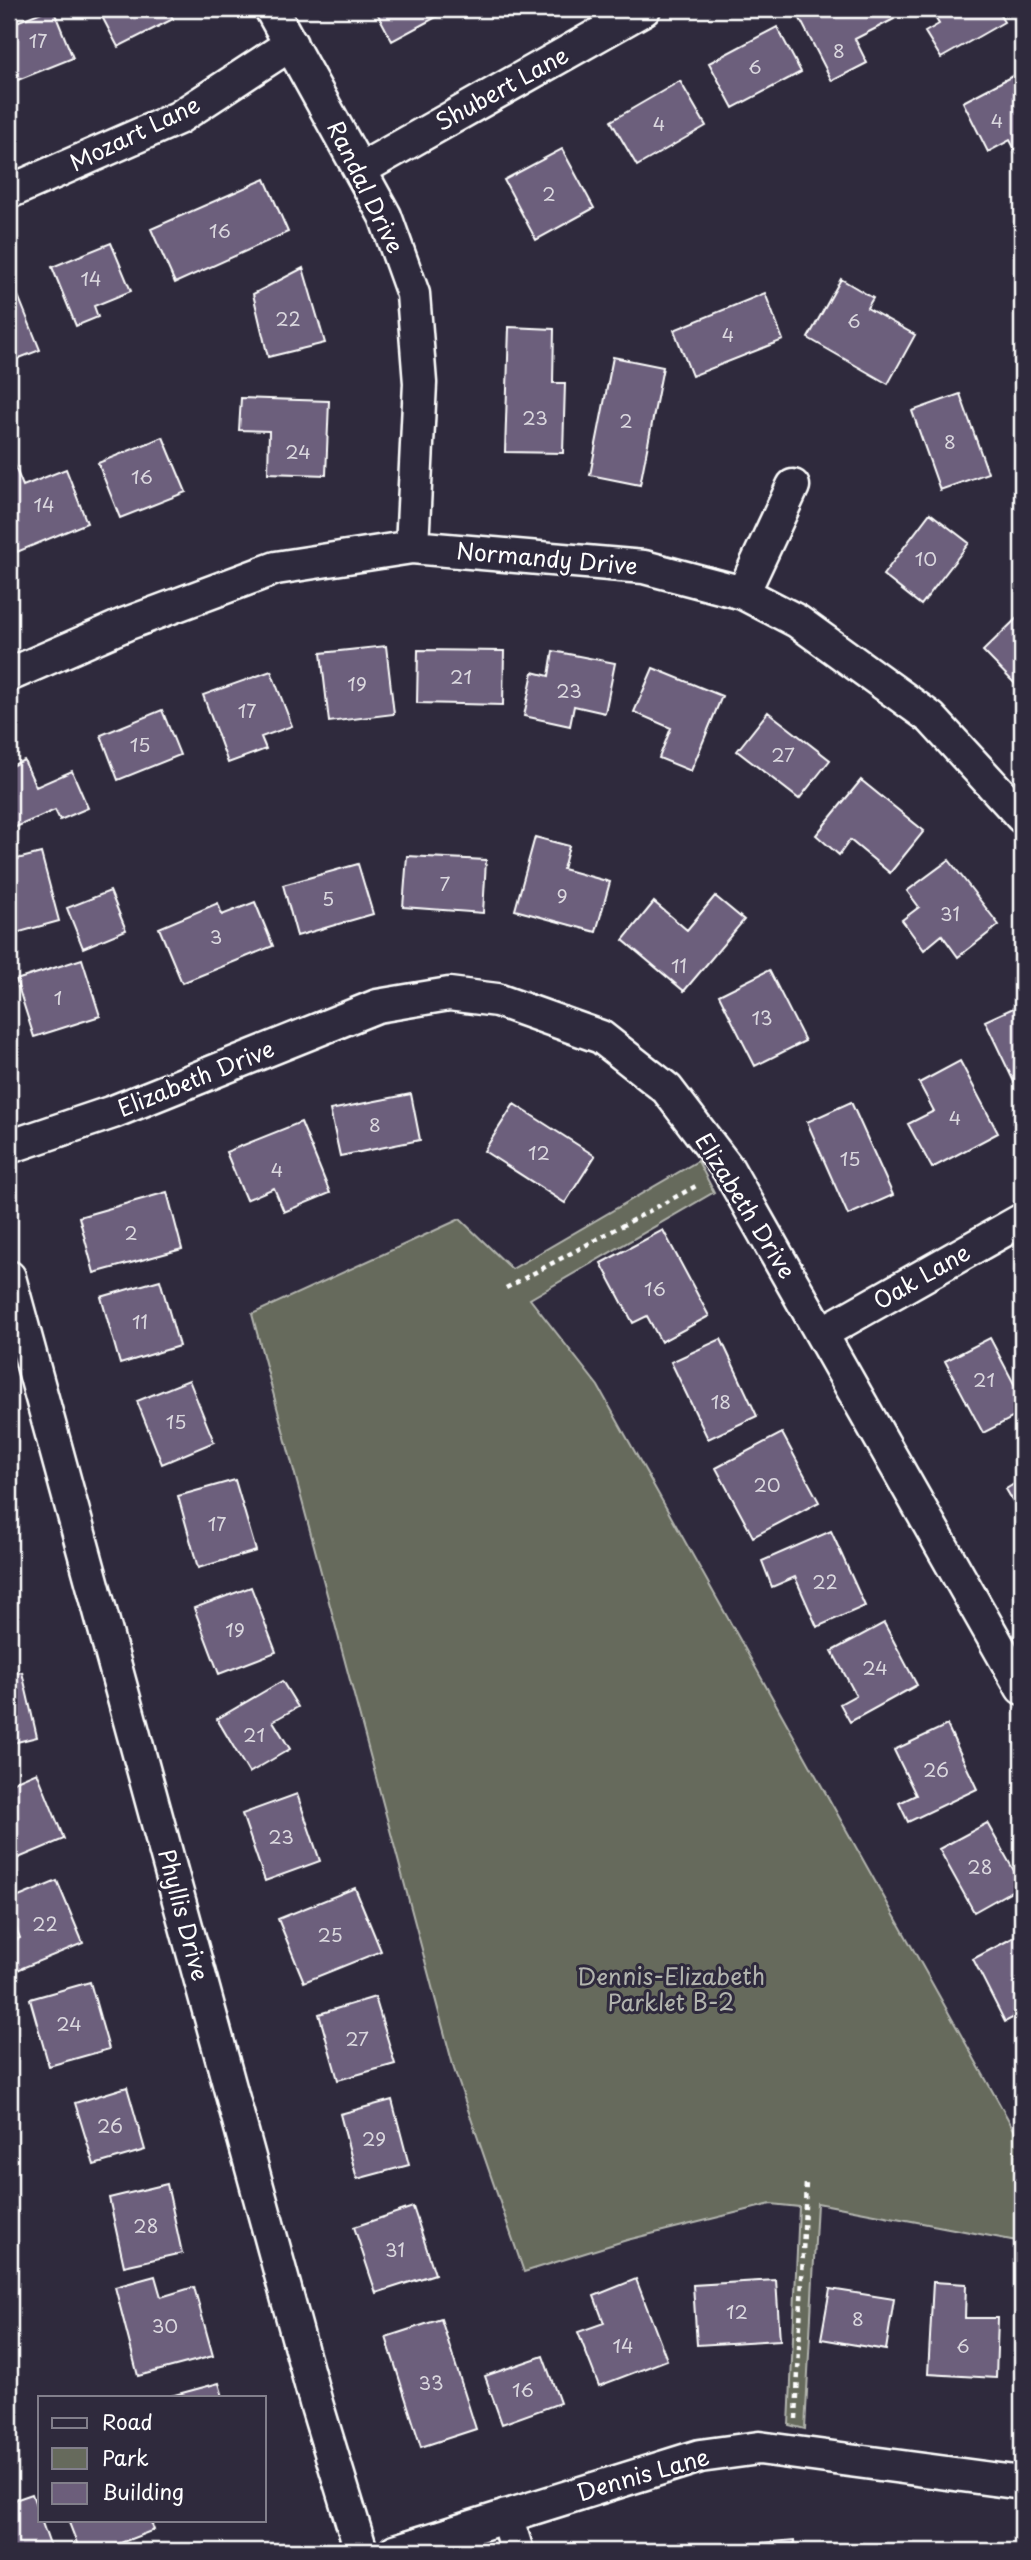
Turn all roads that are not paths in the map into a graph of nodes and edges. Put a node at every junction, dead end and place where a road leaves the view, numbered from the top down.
1 (271, 9) edge
2 (644, 9) edge
3 (291, 44) junction
4 (360, 169) junction
5 (9, 192) edge
6 (793, 486) dead end
7 (412, 547) junction
8 (743, 593) junction
9 (9, 675) edge
10 (1022, 817) edge
11 (9, 1147) edge
12 (1022, 1220) edge
13 (9, 1277) edge
14 (822, 1333) junction
15 (1022, 1688) edge
16 (1022, 2483) edge
17 (506, 2516) junction
18 (362, 2551) edge
19 (395, 2551) edge
20 (517, 2551) edge

1 - 3 street, Randal Drive
2 - 4 street, Shubert Lane
3 - 4 street, Randal Drive
3 - 5 street, Mozart Lane
4 - 7 street, Randal Drive
6 - 8 street
7 - 8 street, Normandy Drive
7 - 9 street, Normandy Drive
8 - 10 street, Normandy Drive
11 - 14 street, Elizabeth Drive
12 - 14 street, Oak Lane
13 - 18 street, Phyllis Drive
14 - 15 street, Elizabeth Drive
16 - 17 street, Dennis Lane
17 - 19 street, Dennis Lane
17 - 20 street

